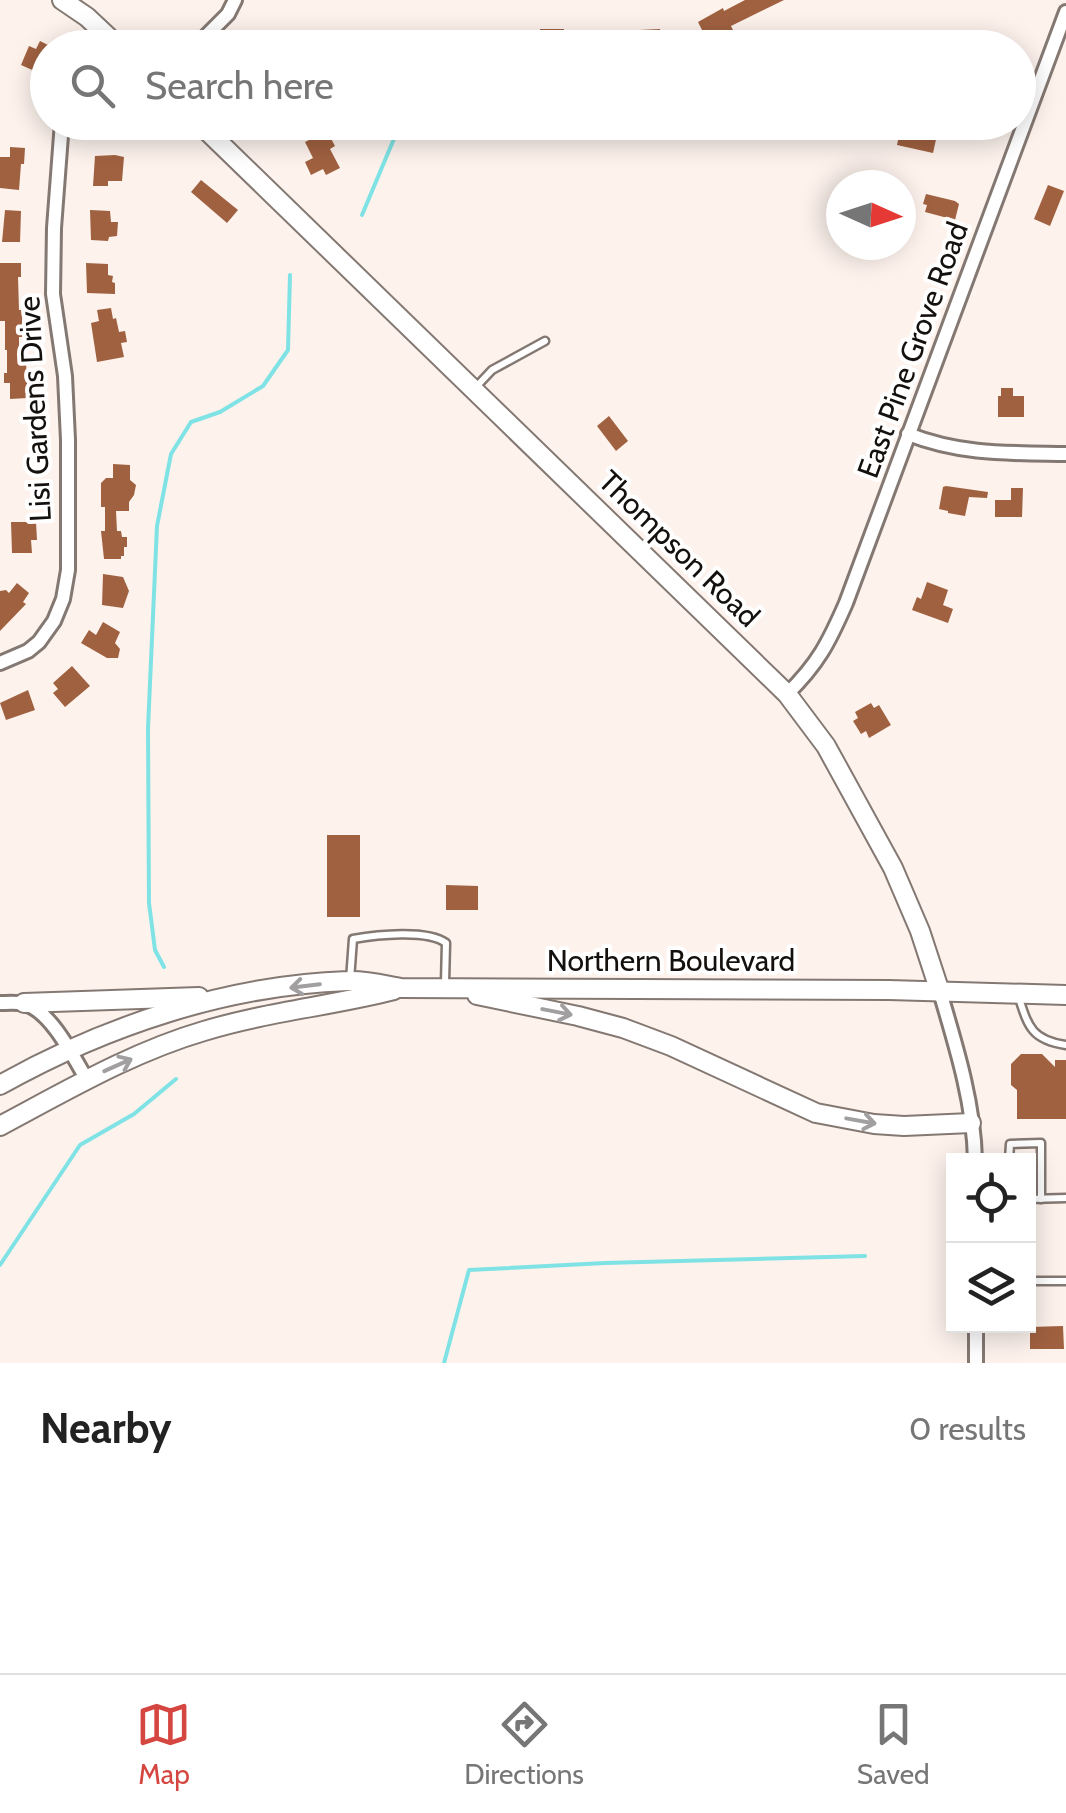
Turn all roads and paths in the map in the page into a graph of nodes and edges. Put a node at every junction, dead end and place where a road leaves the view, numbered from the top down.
1 (62, 0) edge
2 (235, 0) edge
3 (1066, 12) edge
4 (100, 30) edge
5 (212, 30) edge
6 (1036, 92) edge
7 (61, 140) edge
8 (217, 140) edge
9 (1018, 140) edge
10 (545, 340) dead end
11 (474, 389) junction
12 (908, 434) junction
13 (1066, 454) edge
14 (0, 662) edge
15 (787, 694) junction
16 (350, 981) junction
17 (402, 988) junction
18 (454, 988) junction
19 (940, 992) junction
20 (1018, 994) junction
21 (1066, 995) edge
22 (235, 996) junction
23 (0, 1003) edge
24 (24, 1003) junction
25 (1066, 1045) edge
26 (68, 1049) junction
27 (86, 1080) junction
28 (0, 1085) edge
29 (972, 1123) junction
30 (0, 1126) edge
31 (974, 1153) edge
32 (1009, 1153) edge
33 (1036, 1198) edge
34 (1041, 1198) junction
35 (1066, 1198) edge
36 (1036, 1281) edge
37 (1066, 1282) edge
38 (976, 1333) edge
39 (976, 1363) edge

1 - 4 main road
2 - 5 street
3 - 6 street, East Pine Grove Road
7 - 14 street, Lisi Gardens Drive
8 - 11 main road, Thompson Road
9 - 12 street, East Pine Grove Road
10 - 11 lane
11 - 15 main road, Thompson Road
12 - 13 street
12 - 15 street, East Pine Grove Road
15 - 19 main road, Thompson Road
16 - 17 main road, Northern Boulevard
16 - 18 lane
16 -> 22 main road, Northern Boulevard
17 - 18 main road, Northern Boulevard
27 -> 17 main road, Northern Boulevard
18 - 19 main road, Northern Boulevard
18 -> 29 main road
19 - 20 main road
19 - 29 street
20 - 21 main road
20 - 25 lane
22 - 24 main road
22 - 26 main road, Northern Boulevard
23 - 24 street
24 - 26 street
26 - 27 street
26 - 28 main road, Northern Boulevard
27 - 30 main road, Northern Boulevard
29 - 31 street
32 - 34 lane
33 - 34 lane
34 - 35 lane
36 - 37 lane
38 - 39 street

